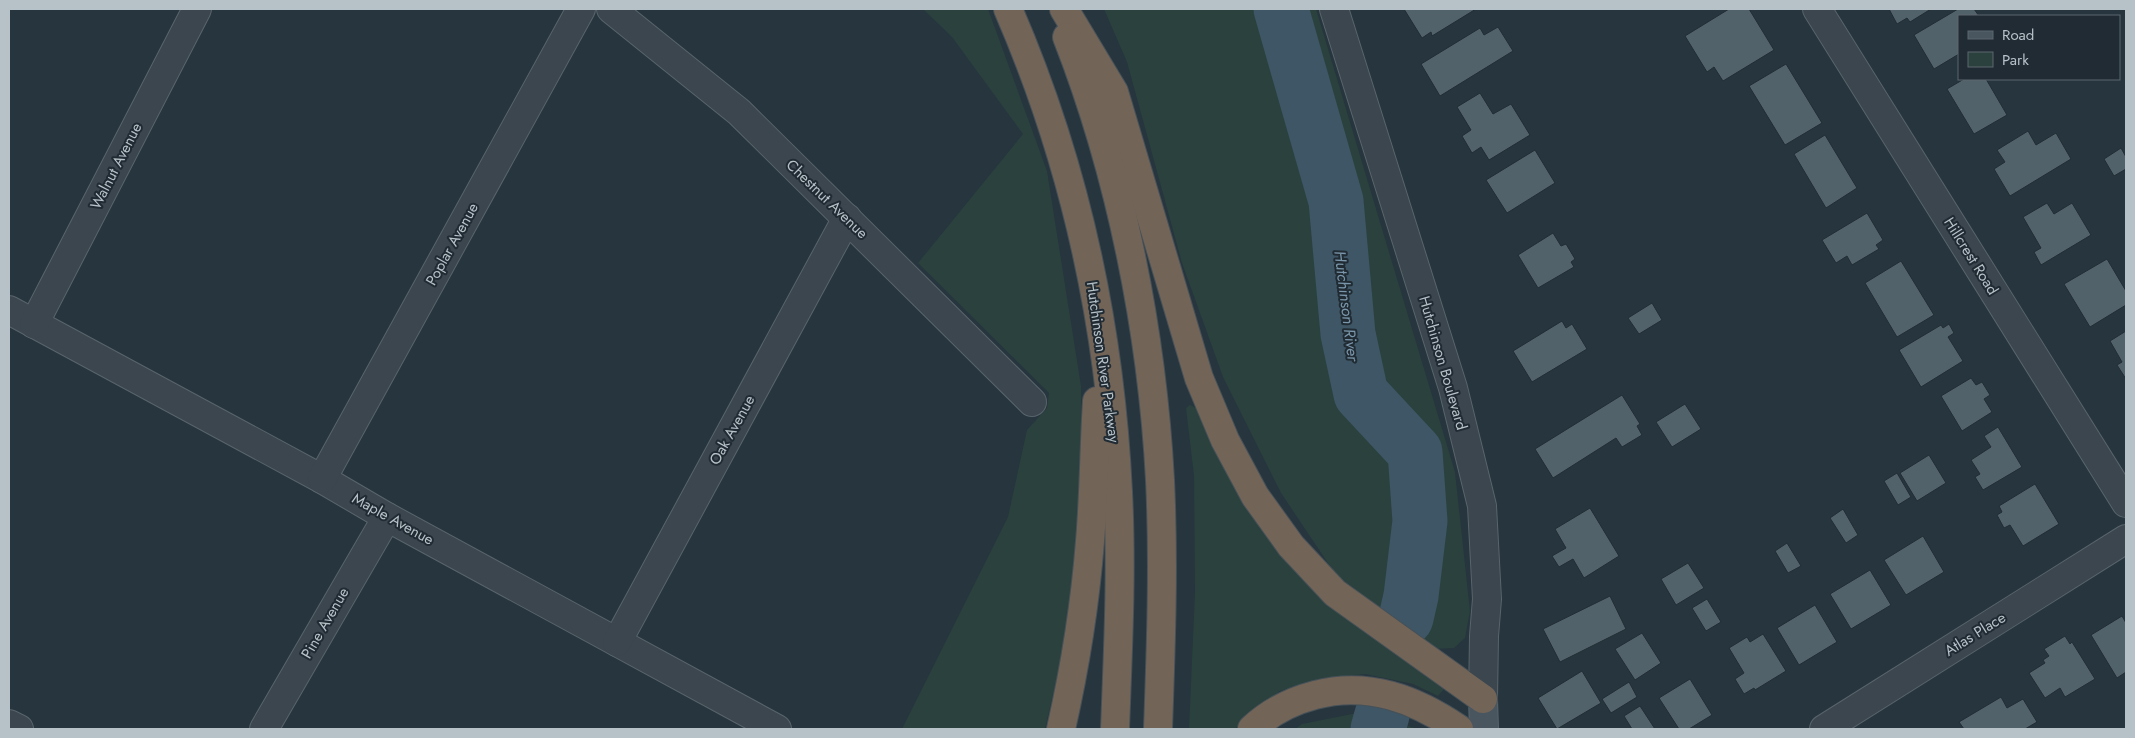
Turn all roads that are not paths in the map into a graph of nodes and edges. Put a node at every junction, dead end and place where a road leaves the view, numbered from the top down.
1 (197, 9) edge
2 (581, 9) edge
3 (611, 9) edge
4 (1008, 9) edge
5 (1055, 9) edge
6 (1064, 9) edge
7 (1334, 9) edge
8 (1817, 9) edge
9 (848, 218) junction
10 (9, 310) edge
11 (34, 324) junction
12 (1101, 327) junction
13 (1032, 402) dead end
14 (322, 479) junction
15 (2126, 503) edge
16 (387, 517) junction
17 (2126, 539) edge
18 (617, 642) junction
19 (1483, 699) junction
20 (9, 724) edge
21 (19, 729) edge
22 (264, 729) edge
23 (777, 729) edge
24 (1061, 729) edge
25 (1115, 729) edge
26 (1158, 729) edge
27 (1252, 729) edge
28 (1459, 729) edge
29 (1484, 729) edge
30 (1824, 729) edge

1 - 11 street, Walnut Avenue
2 - 14 street, Poplar Avenue
3 - 9 street, Chestnut Avenue
4 - 12 highway, Hutchinson River Parkway
5 - 26 highway
6 - 19 highway
7 - 19 street, Hutchinson Boulevard
8 - 15 street, Hillcrest Road
9 - 13 street, Chestnut Avenue
9 - 18 street, Oak Avenue
10 - 11 street, Maple Avenue
11 - 14 street, Maple Avenue
12 - 24 highway
12 - 25 highway, Hutchinson River Parkway
14 - 16 street, Maple Avenue
16 - 18 street, Maple Avenue
16 - 22 street, Pine Avenue
17 - 30 street, Atlas Place
18 - 23 street, Maple Avenue
19 - 29 street, Hutchinson Boulevard
20 - 21 street
27 - 28 highway

